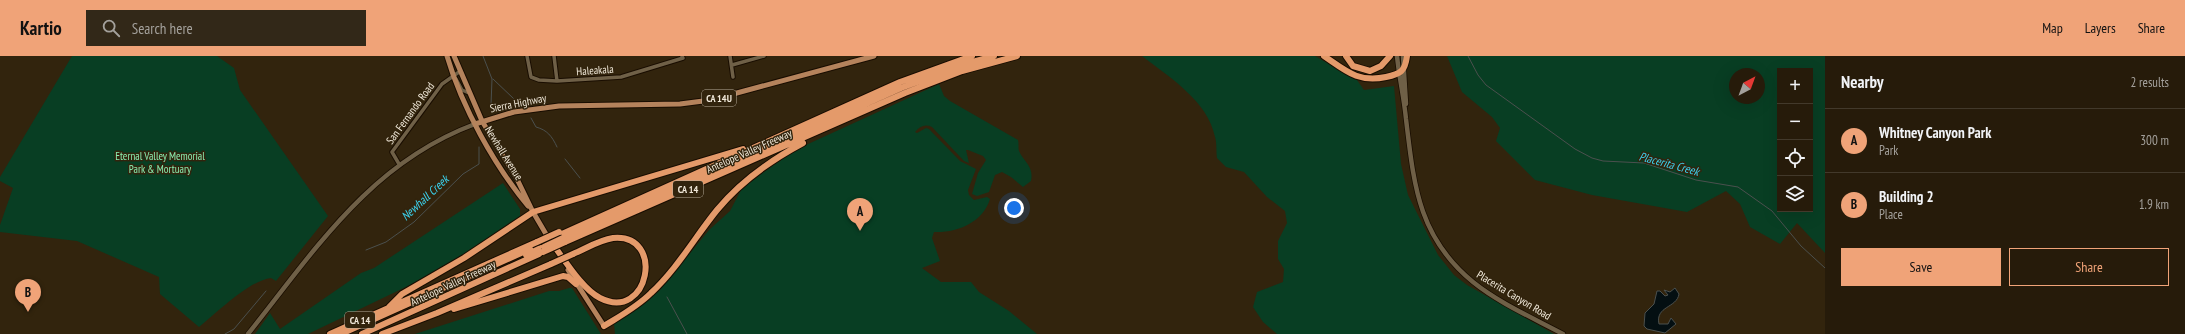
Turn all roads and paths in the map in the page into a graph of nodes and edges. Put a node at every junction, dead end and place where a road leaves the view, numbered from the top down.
1 (447, 56) edge
2 (455, 56) edge
3 (527, 56) edge
4 (554, 56) edge
5 (730, 56) edge
6 (764, 56) edge
7 (874, 56) edge
8 (959, 56) edge
9 (971, 56) edge
10 (994, 56) edge
11 (1017, 56) edge
12 (1324, 56) edge
13 (1346, 56) edge
14 (1390, 56) edge
15 (1397, 56) edge
16 (1403, 56) edge
17 (1407, 56) edge
18 (682, 57) edge
19 (732, 65) junction
20 (1405, 69) junction
21 (459, 72) junction
22 (930, 74) junction
23 (1399, 74) junction
24 (733, 77) dead end
25 (453, 78) junction
26 (558, 81) junction
27 (468, 93) junction
28 (1405, 114) junction
29 (482, 121) junction
30 (475, 124) junction
31 (811, 135) junction
32 (742, 149) junction
33 (399, 164) junction
34 (533, 212) junction
35 (562, 237) junction
36 (552, 243) junction
37 (540, 247) junction
38 (576, 284) junction
39 (389, 307) junction
40 (437, 313) junction
41 (604, 326) joint
42 (248, 334) edge
43 (330, 334) edge
44 (341, 334) edge
45 (349, 334) edge
46 (362, 334) edge
47 (382, 334) edge
48 (1563, 334) edge

1 - 25 main road, Newhall Avenue
2 - 21 main road, Newhall Avenue
3 - 26 street, Haleakala
4 - 26 street
5 - 19 street
6 - 19 street
7 - 29 main road, Sierra Highway / CA 14U
8 - 22 highway, Antelope Valley Freeway / CA 14
9 - 22 highway
10 - 22 highway
11 - 22 highway, Antelope Valley Freeway / CA 14
12 - 23 highway
13 - 14 highway
15 - 23 main road, Placerita Canyon Road
16 - 20 main road, Placerita Canyon Road
17 - 20 highway
18 - 26 street, Haleakala
19 - 24 street
20 - 23 highway
20 - 28 main road, Placerita Canyon Road
21 - 25 street, San Fernando Road
21 - 27 main road, Newhall Avenue
22 - 31 highway, Antelope Valley Freeway / CA 14
22 - 32 highway, Antelope Valley Freeway / CA 14
22 - 35 highway
23 - 28 main road, Placerita Canyon Road
25 - 27 street
25 - 30 main road, Newhall Avenue
25 - 33 street, San Fernando Road
27 - 29 main road, Newhall Avenue
28 - 48 main road, Placerita Canyon Road
29 - 30 main road, Sierra Highway
29 - 34 main road, Newhall Avenue
30 - 33 main road, Sierra Highway
30 - 34 main road, Newhall Avenue
31 - 35 highway, Antelope Valley Freeway / CA 14
31 - 41 highway
32 - 34 highway
32 - 35 highway, Antelope Valley Freeway / CA 14
33 - 42 main road, Sierra Highway
34 - 36 main road, Newhall Avenue
34 - 39 highway
35 - 37 highway, Antelope Valley Freeway / CA 14, bridge
35 - 37 highway, Antelope Valley Freeway / CA 14, bridge
36 - 38 main road, Newhall Avenue
36 - 40 highway, bridge
37 - 39 highway, Antelope Valley Freeway / CA 14
37 - 44 highway
37 - 45 highway
37 - 46 highway, Antelope Valley Freeway / CA 14
38 - 40 highway
38 - 41 main road, Newhall Avenue
39 - 43 highway, Antelope Valley Freeway / CA 14
40 - 47 highway

